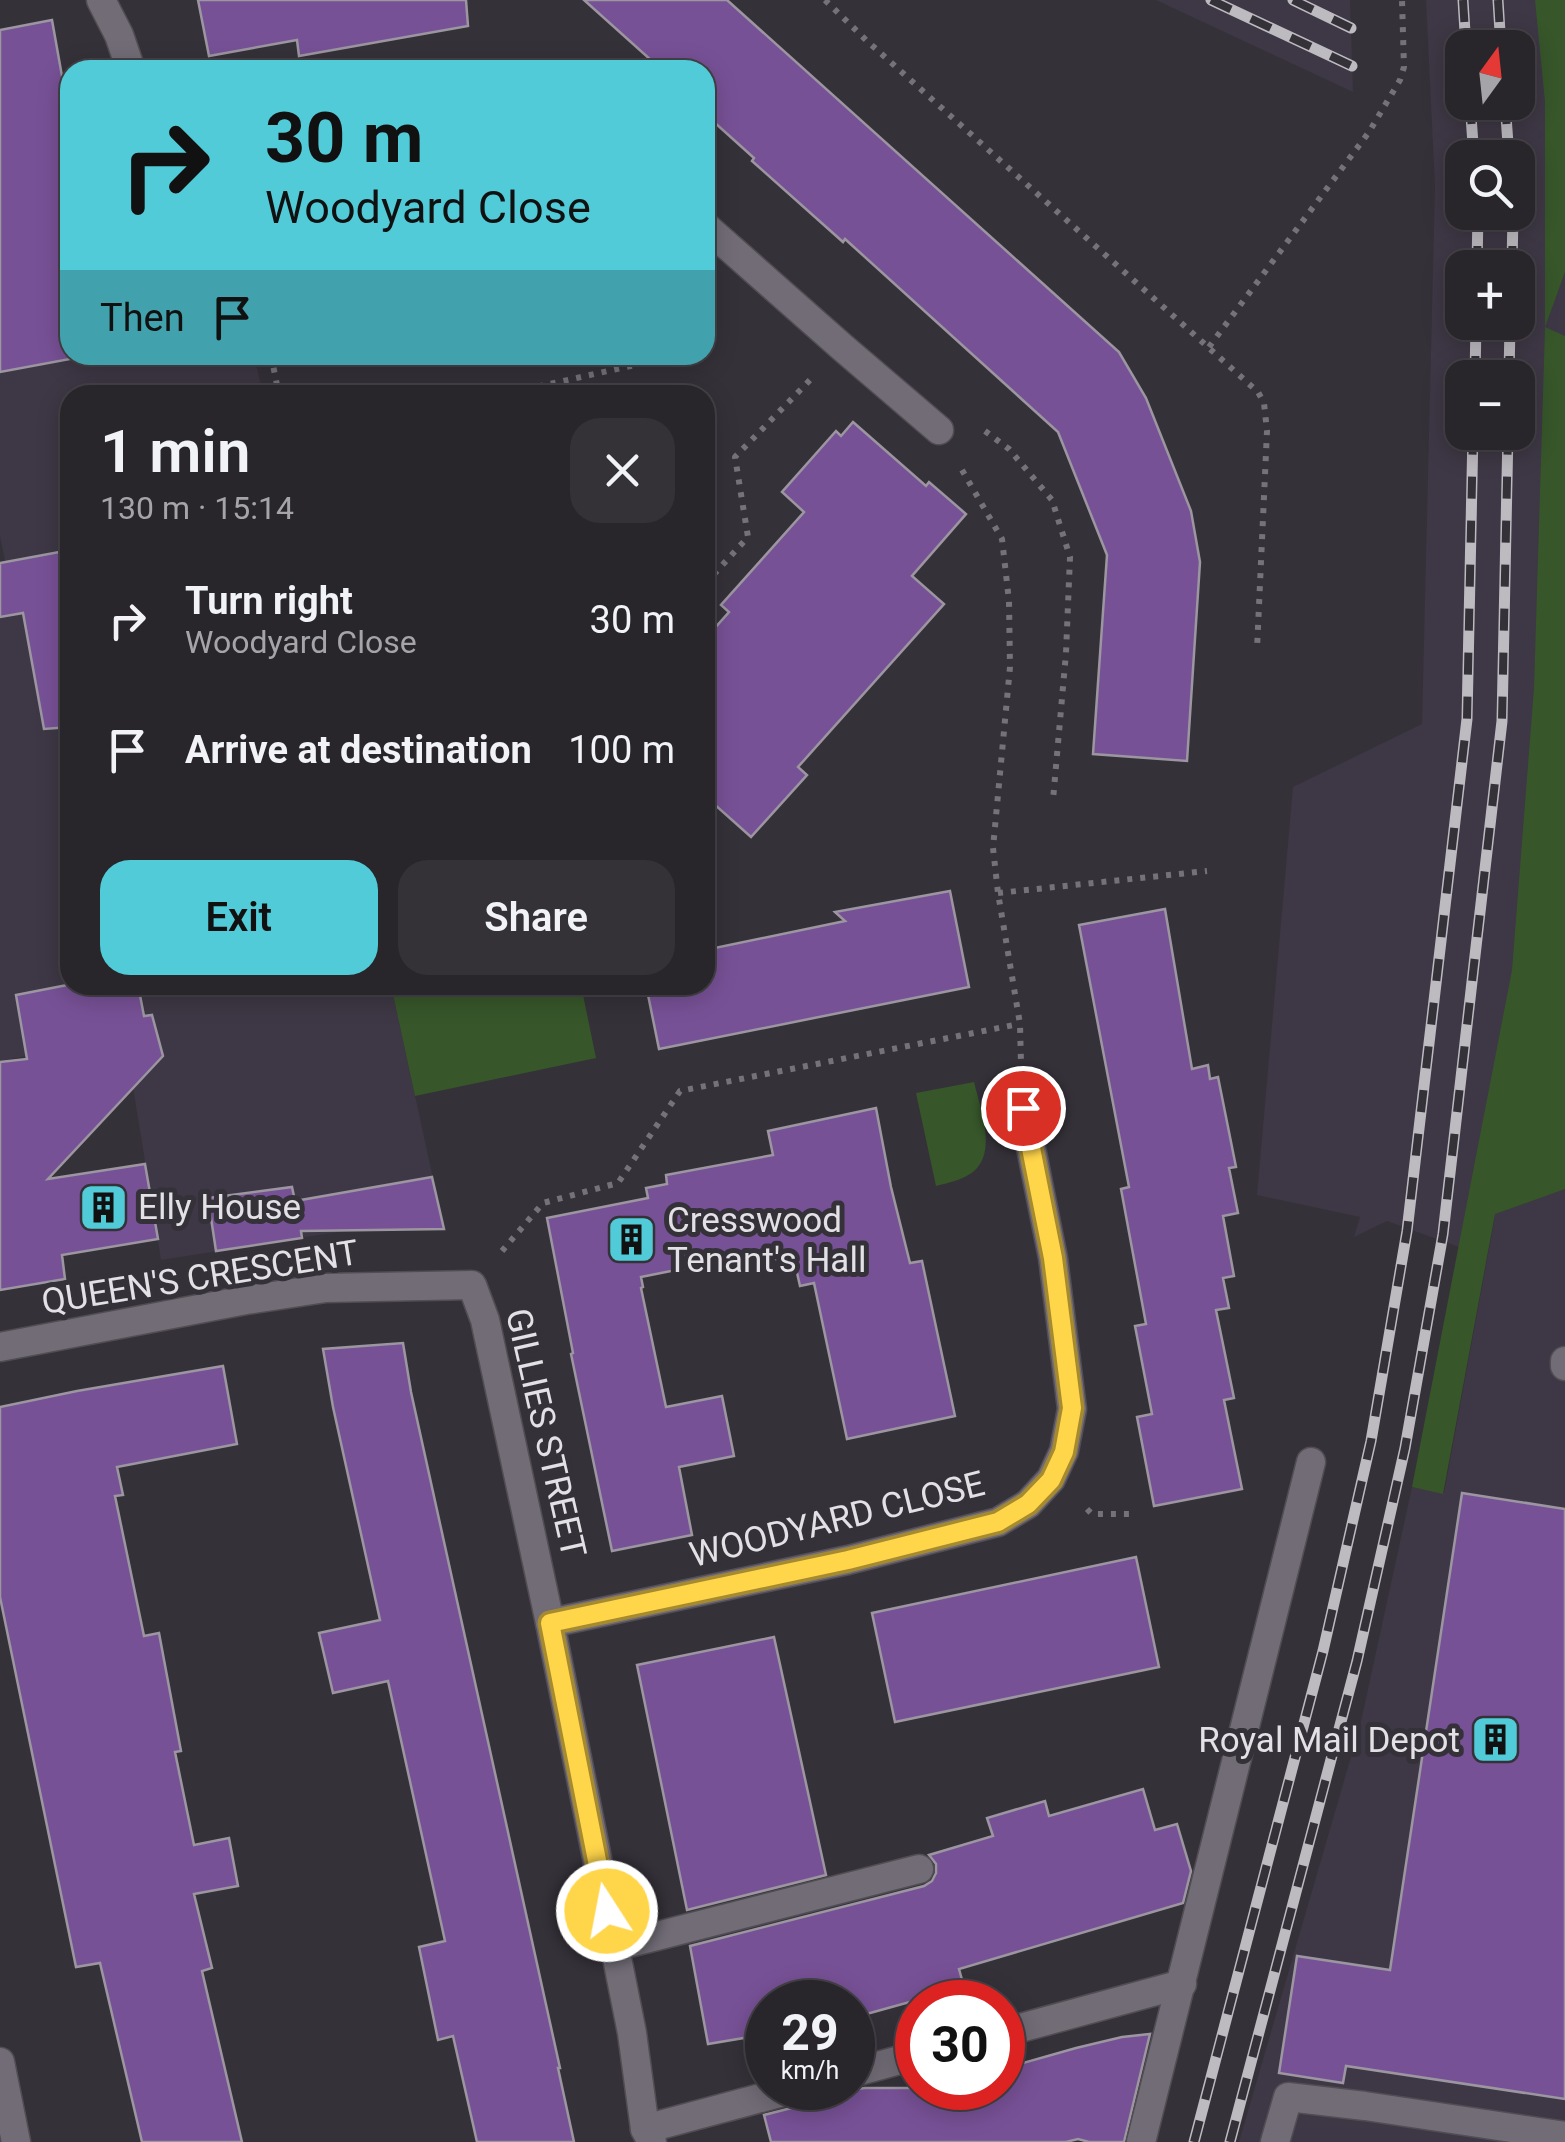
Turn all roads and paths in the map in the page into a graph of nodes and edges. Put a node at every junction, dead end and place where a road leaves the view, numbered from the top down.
1 (101, 0) edge
2 (825, 0) edge
3 (1402, 0) edge
4 (128, 60) edge
5 (715, 235) edge
6 (1209, 346) junction
7 (842, 347) junction
8 (635, 365) edge
9 (545, 385) edge
10 (933, 425) junction
11 (715, 573) edge
12 (1257, 650) dead end
13 (1053, 800) dead end
14 (1207, 871) dead end
15 (998, 893) junction
16 (1020, 1024) junction
17 (1023, 1108) joint
18 (472, 1285) junction
19 (0, 1347) edge
20 (1311, 1462) dead end
21 (550, 1623) junction
22 (919, 1869) dead end
23 (614, 1947) junction
24 (1182, 1984) junction
25 (1025, 2026) edge
26 (0, 2062) edge
27 (745, 2105) edge
28 (648, 2135) edge
29 (1565, 2136) edge
30 (16, 2142) edge
31 (1141, 2142) edge
32 (1276, 2142) edge

1 - 4 street
2 - 6 path
3 - 6 path
5 - 7 street
6 - 12 path
7 - 10 street
7 - 11 path
8 - 9 path
10 - 13 path
10 - 15 path
14 - 15 path
15 - 16 path
16 - 17 path
16 - 18 path
17 - 21 street, WOODYARD CLOSE
18 - 19 street, QUEEN'S CRESCENT
18 - 21 street, GILLIES STREET
20 - 24 street
21 - 23 street, GILLIES STREET
22 - 23 street
23 - 28 street, GILLIES STREET
24 - 25 street
24 - 31 street
26 - 30 street
27 - 28 street
29 - 32 street

